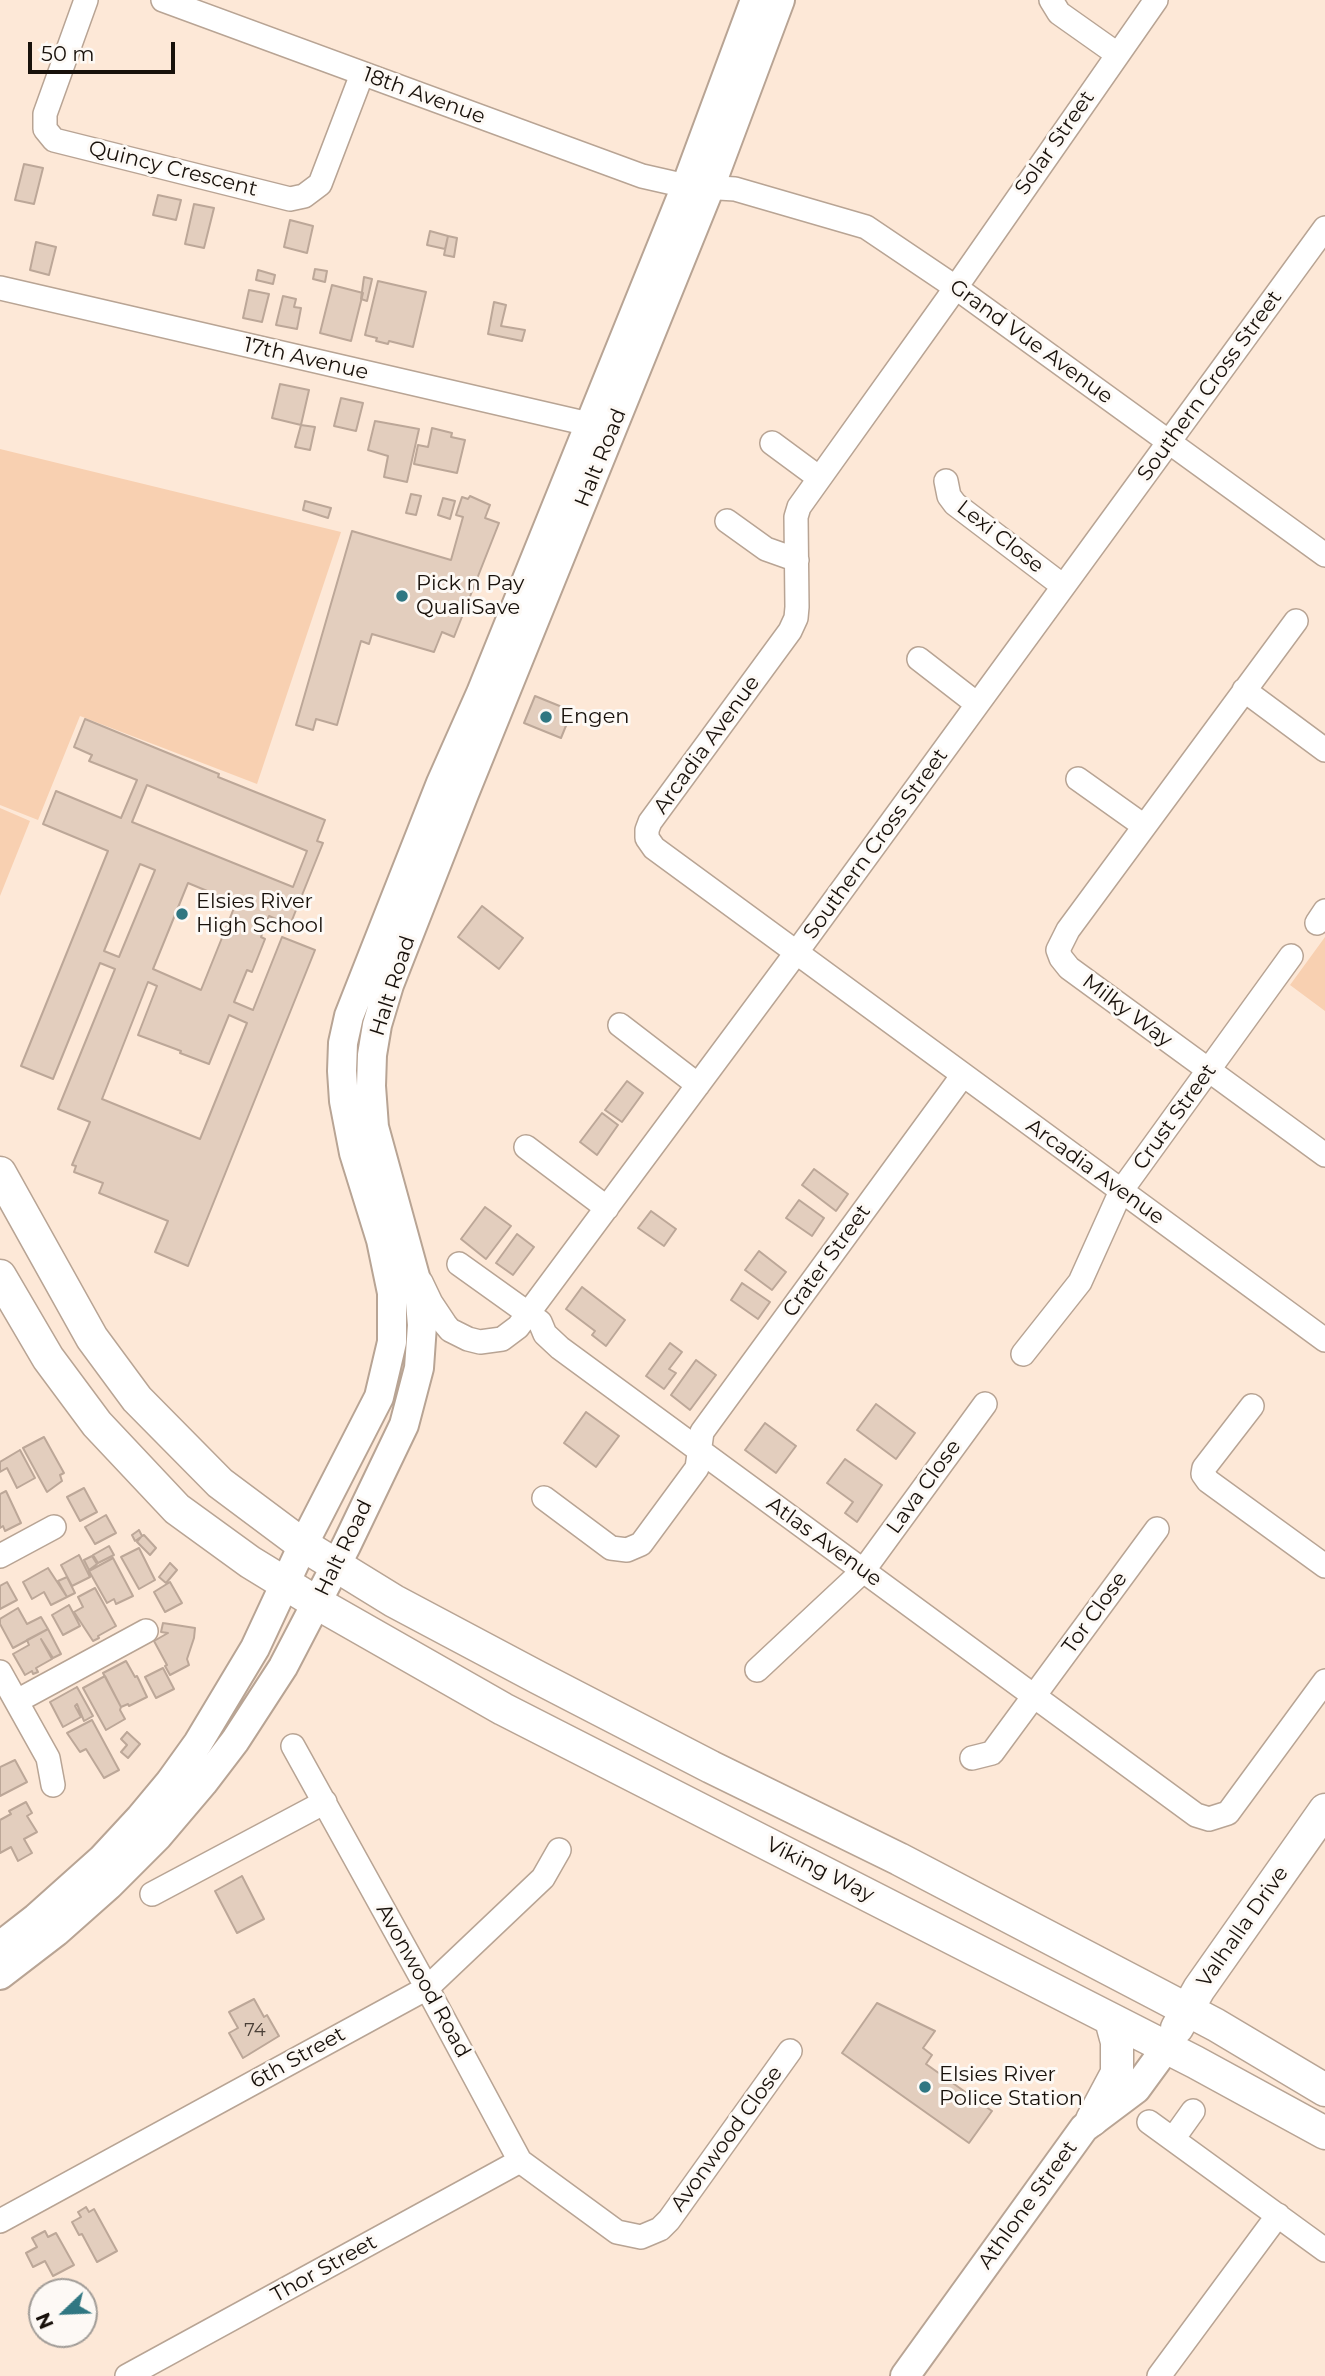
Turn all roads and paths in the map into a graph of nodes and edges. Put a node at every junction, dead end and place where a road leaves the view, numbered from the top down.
1 (86, 0) edge
2 (163, 0) edge
3 (755, 0) edge
4 (780, 0) edge
5 (1051, 0) edge
6 (1156, 0) edge
7 (1117, 54) junction
8 (362, 74) junction
9 (698, 187) junction
10 (1325, 228) edge
11 (955, 286) junction
12 (0, 288) edge
13 (601, 427) junction
14 (1170, 441) junction
15 (772, 443) dead end
16 (818, 477) junction
17 (946, 481) dead end
18 (727, 521) dead end
19 (1325, 555) edge
20 (797, 560) junction
21 (1063, 586) junction
22 (1296, 621) dead end
23 (919, 659) dead end
24 (1244, 690) junction
25 (977, 704) junction
26 (1325, 750) edge
27 (1078, 779) dead end
28 (1144, 826) junction
29 (796, 953) junction
30 (1291, 956) dead end
31 (620, 1025) dead end
32 (1208, 1071) junction
33 (963, 1075) junction
34 (698, 1085) junction
35 (526, 1147) dead end
36 (1325, 1155) edge
37 (0, 1173) edge
38 (1121, 1191) junction
39 (607, 1209) junction
40 (409, 1255) junction
41 (459, 1264) dead end
42 (0, 1276) edge
43 (528, 1314) junction
44 (1325, 1340) edge
45 (1023, 1354) dead end
46 (985, 1404) dead end
47 (1252, 1406) dead end
48 (700, 1451) junction
49 (544, 1498) dead end
50 (54, 1527) dead end
51 (1157, 1530) dead end
52 (303, 1545) junction
53 (0, 1556) edge
54 (335, 1565) junction
55 (1325, 1566) edge
56 (863, 1570) junction
57 (284, 1584) junction
58 (317, 1603) junction
59 (146, 1631) dead end
60 (757, 1670) dead end
61 (0, 1672) edge
62 (1325, 1681) edge
63 (1034, 1696) junction
64 (17, 1701) junction
65 (293, 1746) dead end
66 (972, 1758) dead end
67 (53, 1786) dead end
68 (325, 1802) junction
69 (1325, 1810) edge
70 (559, 1850) dead end
71 (152, 1894) dead end
72 (0, 1946) edge
73 (0, 1975) edge
74 (427, 1987) junction
75 (1187, 2011) junction
76 (1111, 2020) junction
77 (1166, 2048) junction
78 (790, 2050) dead end
79 (1325, 2090) edge
80 (1193, 2112) dead end
81 (1092, 2120) junction
82 (1149, 2122) dead end
83 (1325, 2133) edge
84 (1173, 2139) junction
85 (520, 2161) junction
86 (1278, 2216) junction
87 (0, 2221) edge
88 (1325, 2250) edge
89 (127, 2376) edge
90 (905, 2376) edge
91 (1159, 2376) edge

1 - 8 street, Quincy Crescent
2 - 8 street, 18th Avenue
3 - 9 street, Halt Road
4 - 9 street, Halt Road
5 - 7 street
6 - 7 street, Solar Street
7 - 11 street, Solar Street
8 - 9 street, 18th Avenue
9 - 11 street, Grand Vue Avenue
9 - 13 street, Halt Road
10 - 14 street, Southern Cross Street
11 - 14 street, Grand Vue Avenue
11 - 16 street, Arcadia Avenue
12 - 13 street, 17th Avenue
13 - 40 street, Halt Road
13 - 52 street, Halt Road
14 - 19 street, Grand Vue Avenue
14 - 21 street, Southern Cross Street
15 - 16 street
16 - 20 street, Arcadia Avenue
17 - 21 street, Lexi Close
18 - 20 street
20 - 29 street, Arcadia Avenue
21 - 25 street, Southern Cross Street
22 - 24 street, Milky Way
23 - 25 street
24 - 26 street
24 - 28 street, Milky Way
25 - 29 street, Southern Cross Street
27 - 28 street
28 - 32 street, Milky Way
29 - 33 street, Arcadia Avenue
29 - 34 street, Southern Cross Street
30 - 32 street, Crust Street
31 - 34 street
32 - 36 street, Milky Way
32 - 38 street, Crust Street
33 - 38 street, Arcadia Avenue
33 - 48 street, Crater Street
34 - 39 street, Southern Cross Street
35 - 39 street
37 - 52 main road, Viking Way
38 - 44 street, Arcadia Avenue
38 - 45 street, Crust Street
39 - 43 street, Southern Cross Street
40 - 43 street, Southern Cross Street
40 - 54 street, Halt Road
41 - 43 street, Atlas Avenue
42 - 57 main road, Viking Way
43 - 48 street, Atlas Avenue
46 - 56 street, Lava Close
47 - 55 street
48 - 49 street, Crater Street
48 - 56 street, Atlas Avenue
50 - 53 street
51 - 63 street, Tor Close
52 - 54 main road, Viking Way
52 - 57 street, Halt Road
54 - 58 street, Halt Road
54 - 75 main road, Viking Way
56 - 60 street, Lava Close
56 - 63 street, Atlas Avenue
57 - 58 main road, Viking Way
57 - 72 street, Halt Road
58 - 73 street, Halt Road
58 - 76 main road, Viking Way
59 - 64 street
61 - 64 street
62 - 63 street, Atlas Avenue
63 - 66 street, Tor Close
64 - 67 street
65 - 68 street, Avonwood Road
68 - 71 street
68 - 74 street, Avonwood Road
69 - 75 main road, Valhalla Drive
70 - 74 street, 6th Street
74 - 85 street, Avonwood Road
74 - 87 street, 6th Street
75 - 77 main road, Valhalla Drive
75 - 79 main road, Viking Way
76 - 77 main road, Viking Way
76 - 81 main road
77 - 81 street, Athlone Street
77 - 83 main road, Viking Way
78 - 85 street, Avonwood Close
80 - 84 street
81 - 90 street, Athlone Street
82 - 84 street
84 - 86 street
85 - 89 street, Thor Street
86 - 88 street
86 - 91 street

